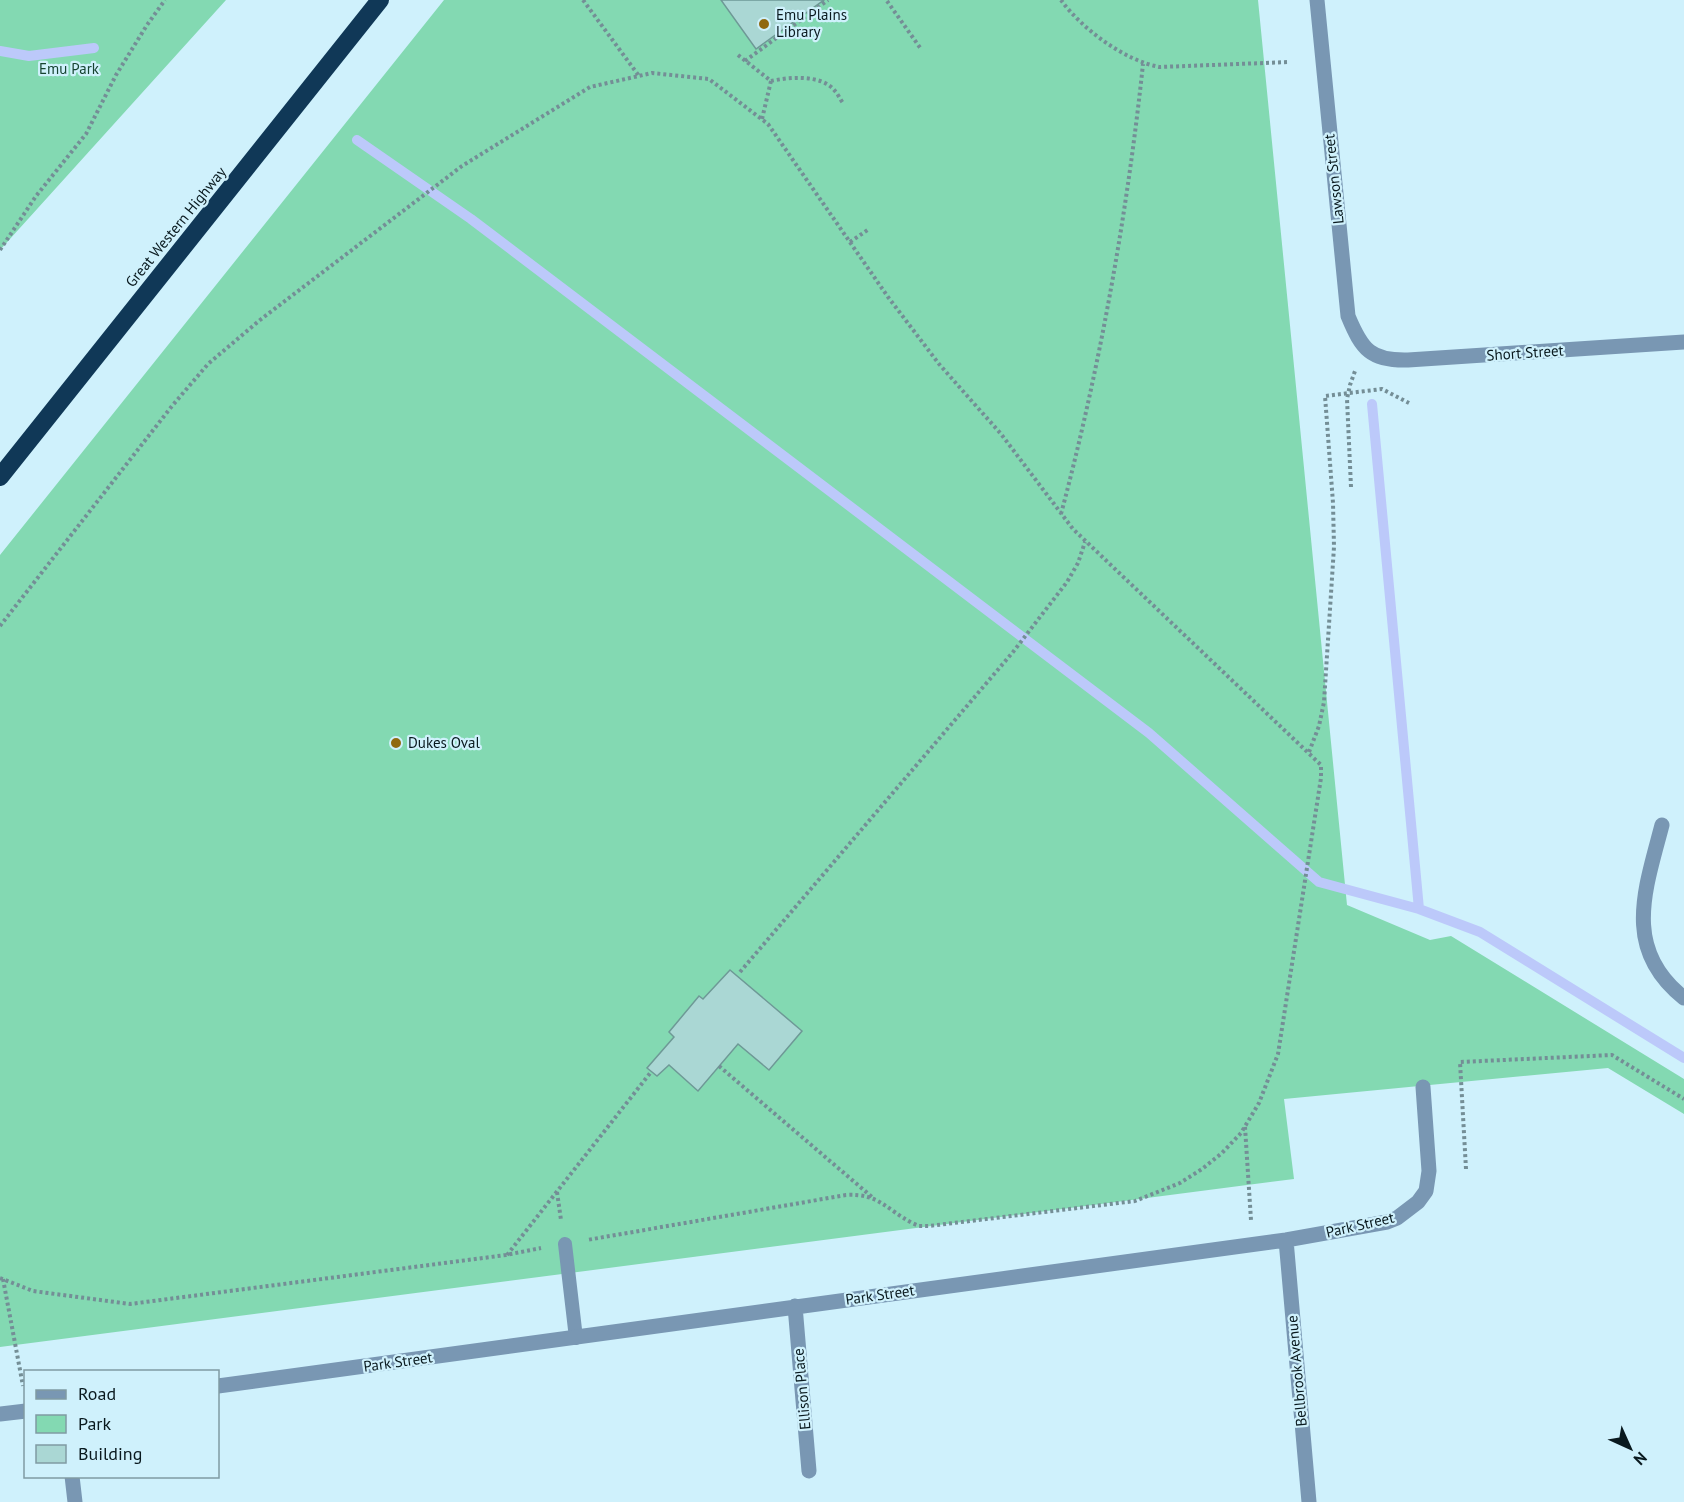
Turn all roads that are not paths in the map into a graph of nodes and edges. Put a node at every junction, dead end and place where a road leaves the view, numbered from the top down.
1 (380, 0) edge
2 (1317, 0) edge
3 (1684, 342) edge
4 (1369, 351) joint
5 (0, 477) edge
6 (1662, 825) dead end
7 (1684, 998) edge
8 (1422, 1087) dead end
9 (1286, 1240) junction
10 (565, 1244) road end
11 (795, 1306) junction
12 (576, 1338) junction
13 (219, 1386) edge
14 (24, 1411) edge
15 (0, 1414) edge
16 (809, 1472) dead end
17 (72, 1478) edge
18 (75, 1502) edge
19 (1309, 1502) edge

1 - 5 highway, Great Western Highway
2 - 4 street, Lawson Street
3 - 4 street, Short Street
6 - 7 street
8 - 9 street, Park Street
9 - 11 street, Park Street
9 - 19 street, Bellbrook Avenue
10 - 12 lane
11 - 12 street, Park Street
11 - 16 street, Ellison Place
12 - 13 street, Park Street
14 - 15 street
17 - 18 street

